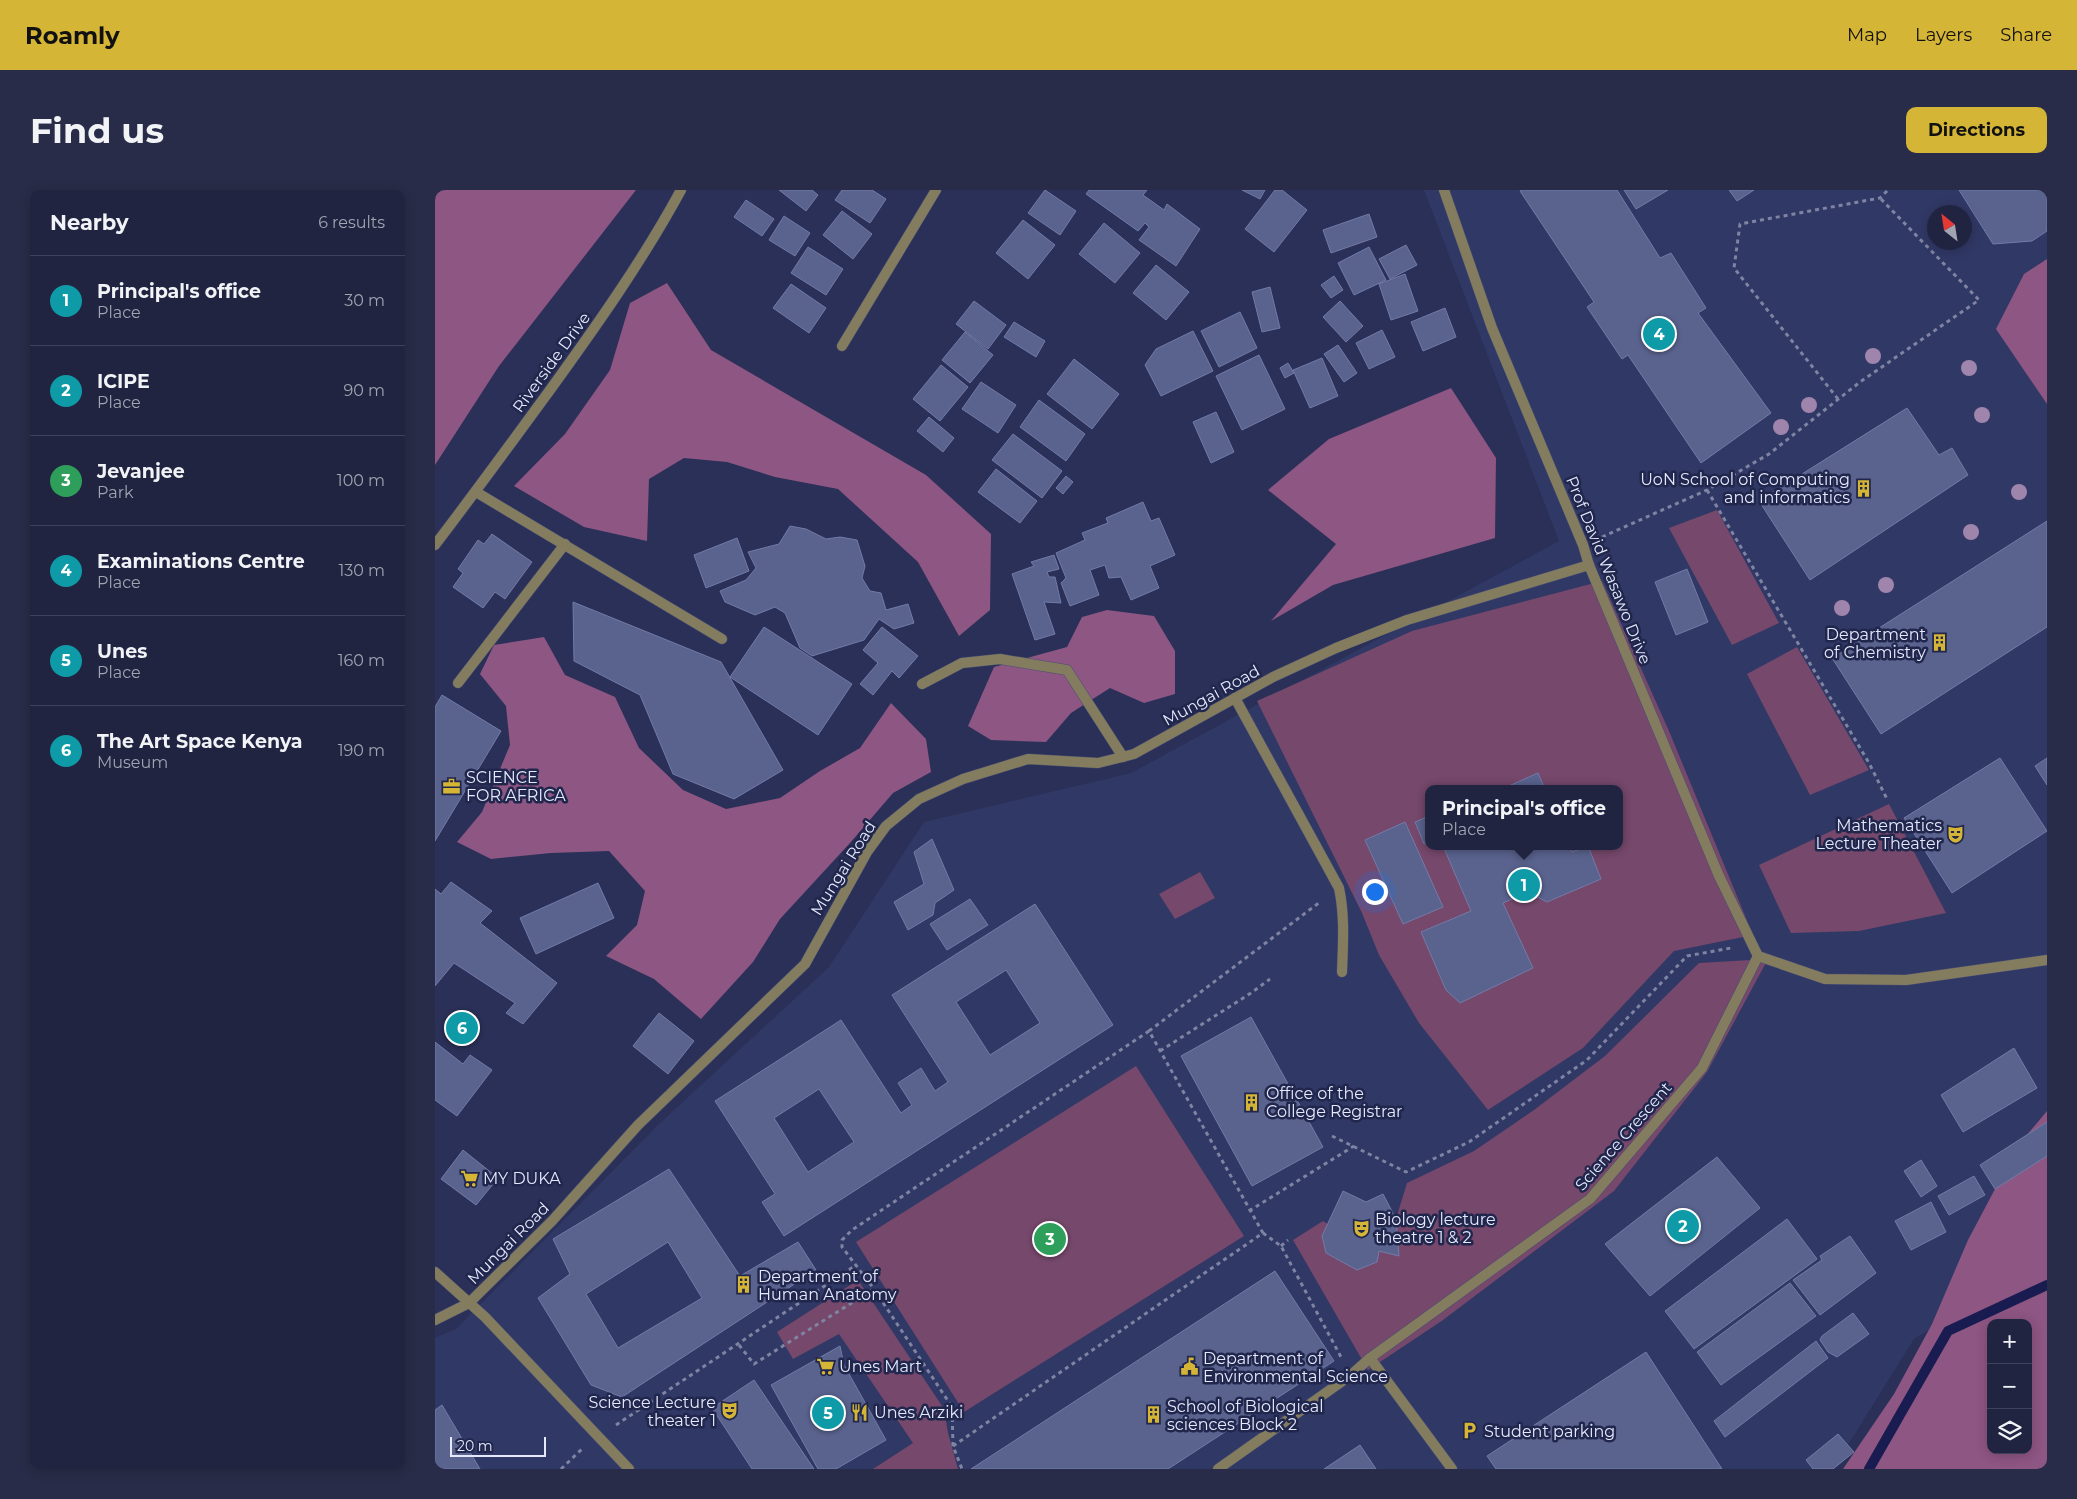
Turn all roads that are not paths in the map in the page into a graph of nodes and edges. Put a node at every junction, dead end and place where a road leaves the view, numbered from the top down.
1 (681, 190) edge
2 (936, 190) edge
3 (1443, 190) edge
4 (842, 346) dead end
5 (476, 492) junction
6 (565, 544) junction
7 (435, 545) edge
8 (1589, 565) junction
9 (722, 638) dead end
10 (458, 683) dead end
11 (922, 684) dead end
12 (1235, 698) junction
13 (1123, 757) junction
14 (1759, 956) junction
15 (2047, 960) edge
16 (1342, 972) dead end
17 (435, 1272) edge
18 (469, 1303) junction
19 (435, 1320) edge
20 (1370, 1358) junction
21 (629, 1469) edge
22 (1218, 1469) edge
23 (1452, 1469) edge

1 - 5 street, Riverside Drive
2 - 4 street
3 - 8 street, Prof David Wasawo Drive
5 - 6 street
5 - 7 street, Riverside Drive
6 - 9 street
6 - 10 street
8 - 12 street, Mungai Road
8 - 14 street, Prof David Wasawo Drive
11 - 13 street
12 - 13 street, Mungai Road
12 - 16 street
13 - 18 street, Mungai Road
14 - 15 street
14 - 20 street, Science Crescent
17 - 18 street
18 - 19 street, Mungai Road
18 - 21 street
20 - 22 street, Science Crescent
20 - 23 street

